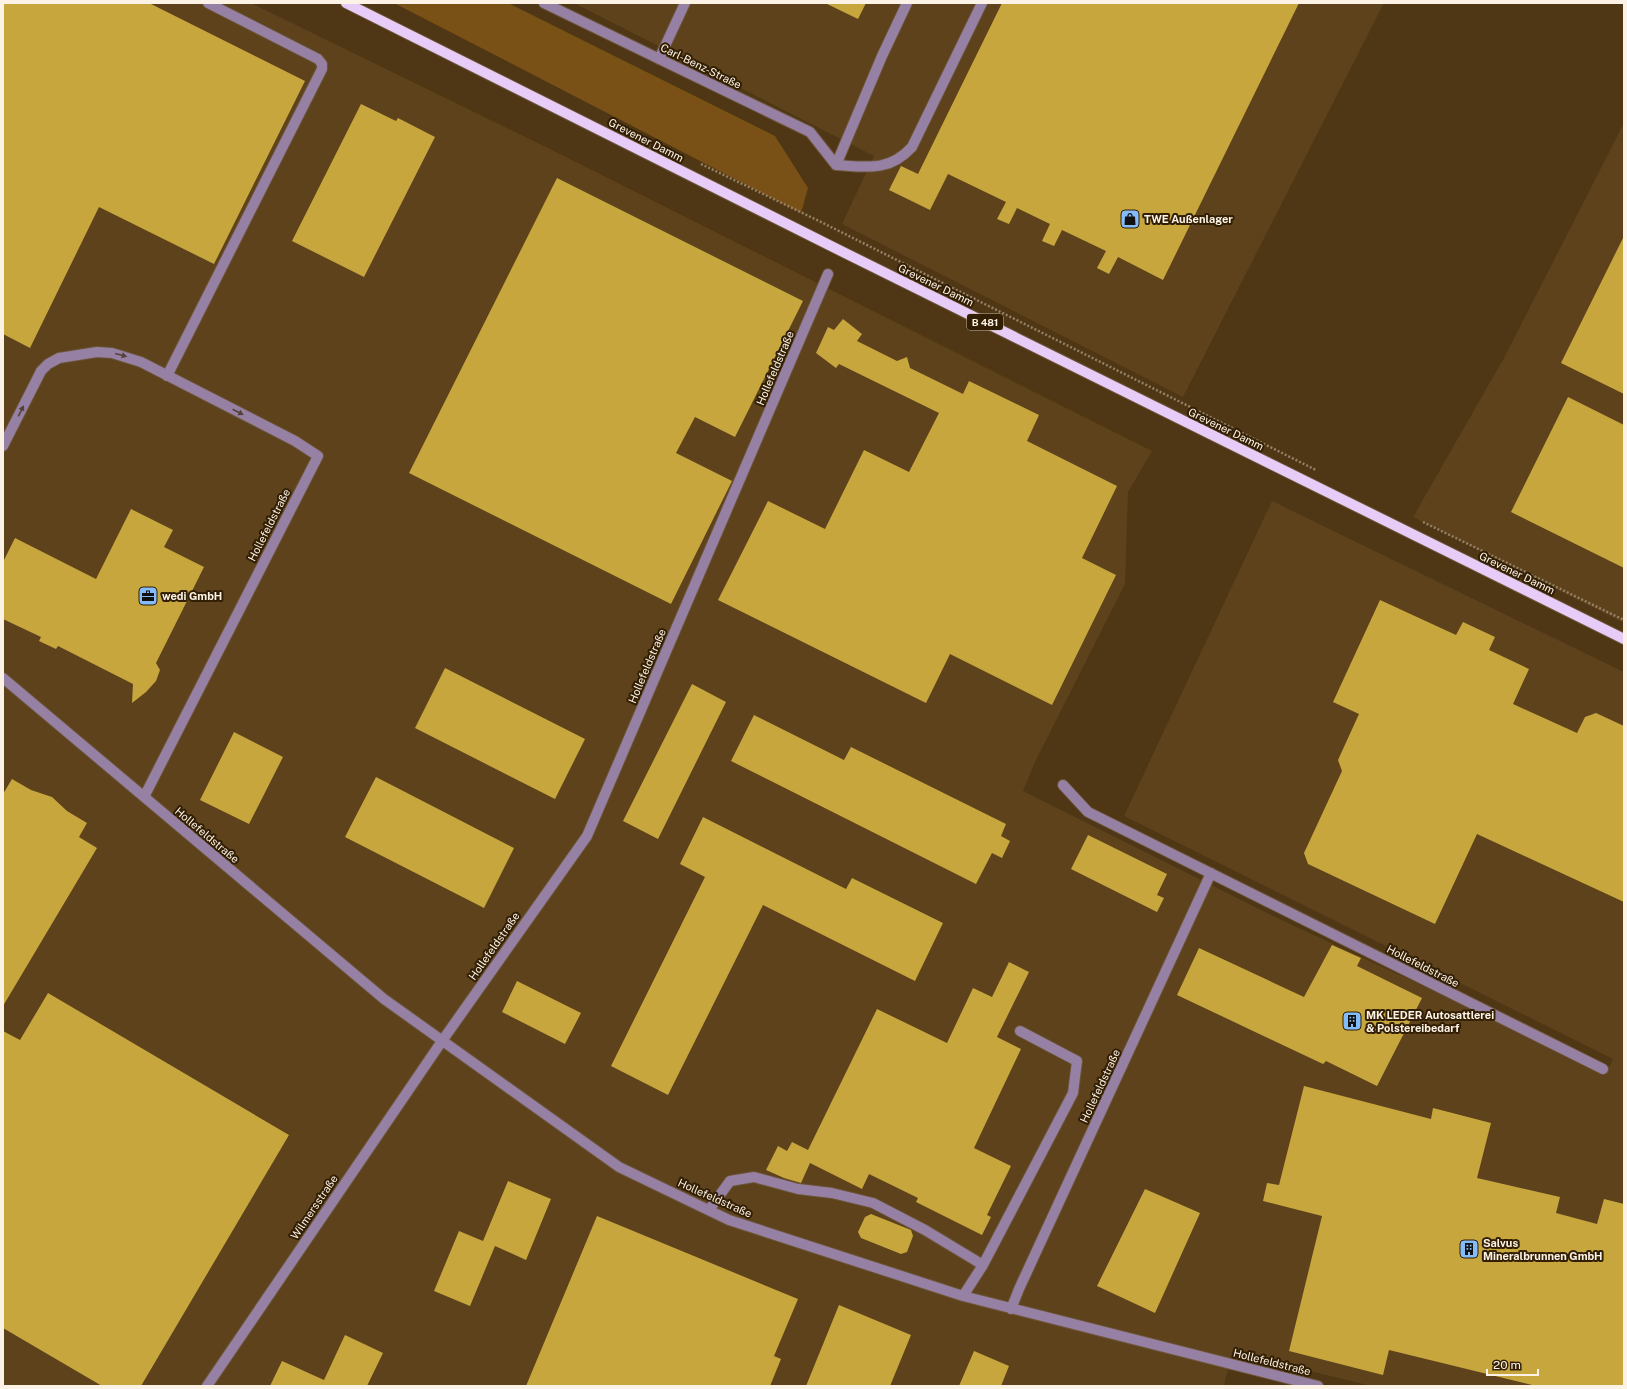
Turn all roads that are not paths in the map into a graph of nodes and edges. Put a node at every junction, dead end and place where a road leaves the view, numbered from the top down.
1 (208, 3) edge
2 (346, 3) edge
3 (544, 3) edge
4 (685, 3) edge
5 (907, 3) edge
6 (982, 3) edge
7 (659, 59) junction
8 (836, 164) junction
9 (828, 274) dead end
10 (167, 376) junction
11 (3, 446) edge
12 (1624, 639) edge
13 (3, 678) edge
14 (1063, 785) dead end
15 (144, 797) junction
16 (1211, 873) junction
17 (1020, 1031) dead end
18 (442, 1041) junction
19 (1603, 1069) dead end
20 (709, 1210) junction
21 (982, 1265) junction
22 (963, 1296) junction
23 (1012, 1308) junction
24 (206, 1386) edge
25 (1318, 1386) edge

1 - 10 street
2 - 12 main road, Grevener Damm / B 481
3 - 7 street, Carl-Benz-Straße
4 - 7 street
5 - 8 street
6 - 8 street
7 - 8 street, Carl-Benz-Straße
9 - 18 street, Hollefeldstraße
11 -> 10 street
10 -> 15 street, Hollefeldstraße
13 - 15 street, Hollefeldstraße
14 - 16 street, Hollefeldstraße
15 - 18 street, Hollefeldstraße
16 - 19 street, Hollefeldstraße
16 - 23 street, Hollefeldstraße
17 - 21 street
18 - 20 street, Hollefeldstraße
18 - 24 street, Wilmersstraße
20 - 21 street
20 - 22 street, Hollefeldstraße
21 - 22 street
22 - 23 street, Hollefeldstraße
23 - 25 street, Hollefeldstraße

